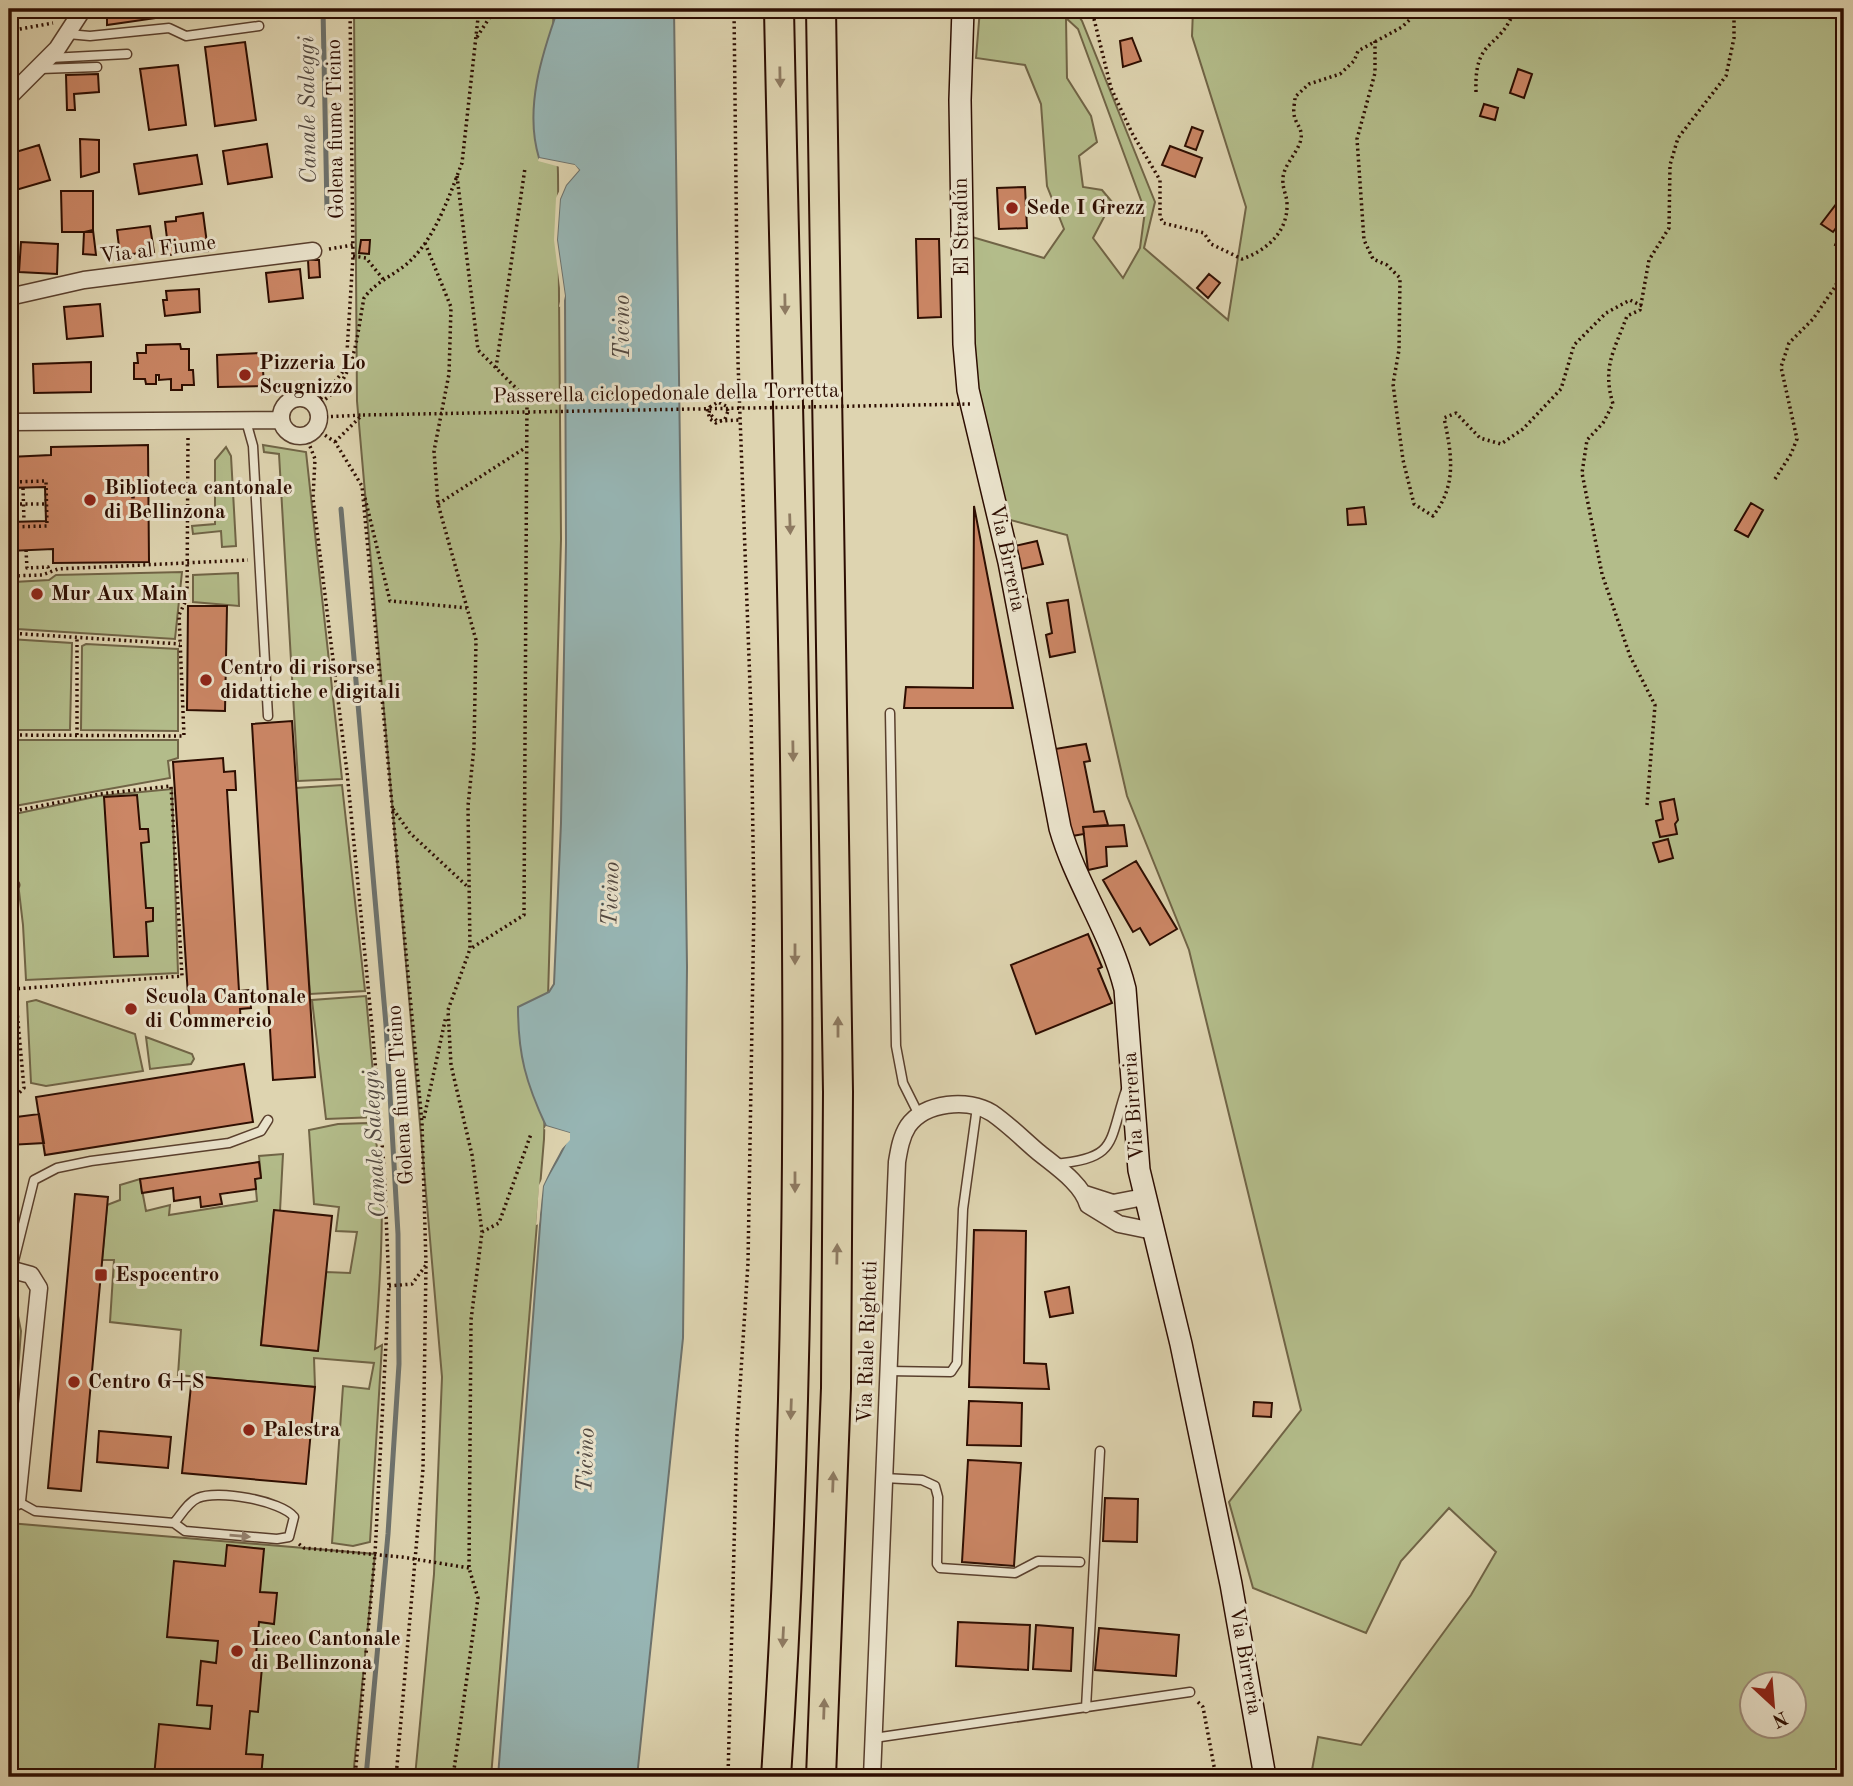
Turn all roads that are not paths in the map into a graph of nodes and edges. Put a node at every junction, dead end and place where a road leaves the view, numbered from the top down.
1 (83, 9) edge
2 (779, 9) edge
3 (821, 9) edge
4 (963, 9) edge
5 (259, 26) dead end
6 (68, 34) junction
7 (127, 54) dead end
8 (44, 63) junction
9 (97, 67) dead end
10 (10, 91) edge
11 (313, 251) road end
12 (9, 297) edge
13 (280, 420) junction
14 (246, 421) junction
15 (9, 422) edge
16 (980, 444) joint
17 (890, 713) dead end
18 (268, 716) dead end
19 (1131, 1076) junction
20 (977, 1107) junction
21 (919, 1115) junction
22 (268, 1119) dead end
23 (1052, 1164) junction
24 (1085, 1194) junction
25 (1144, 1197) junction
26 (1153, 1231) junction
27 (10, 1269) edge
28 (888, 1371) junction
29 (1100, 1451) dead end
30 (884, 1478) junction
31 (13, 1503) edge
32 (174, 1523) junction
33 (1080, 1562) dead end
34 (1190, 1692) road end
35 (1086, 1708) junction
36 (874, 1738) junction
37 (776, 1777) edge
38 (821, 1777) edge
39 (872, 1777) edge
40 (1265, 1777) edge

1 - 6 street
2 -> 37 highway
38 -> 3 highway
4 - 16 street, El Stradún
5 - 6 lane
6 - 8 street
7 - 8 lane
8 - 9 lane
8 - 10 street
11 - 12 street, Via al Fiume
13 - 13 street
13 - 14 street
14 - 15 street
14 - 18 lane
16 - 19 street, Via Birreria
17 - 21 lane
19 - 23 lane
19 - 25 street, Via Birreria
20 - 21 street
20 - 23 street
20 - 28 lane
21 - 28 street, Via Riale Righetti
22 - 27 lane
23 - 24 street
24 - 25 street
24 - 26 street
25 - 26 street, Via Birreria
26 - 40 street, Via Birreria
27 - 31 street
28 - 30 street, Via Riale Righetti
29 - 35 lane
30 - 33 lane
30 - 36 street, Via Riale Righetti
31 - 32 lane
32 -> 32 lane
34 - 35 lane
35 - 36 lane
36 - 39 street, Via Riale Righetti

